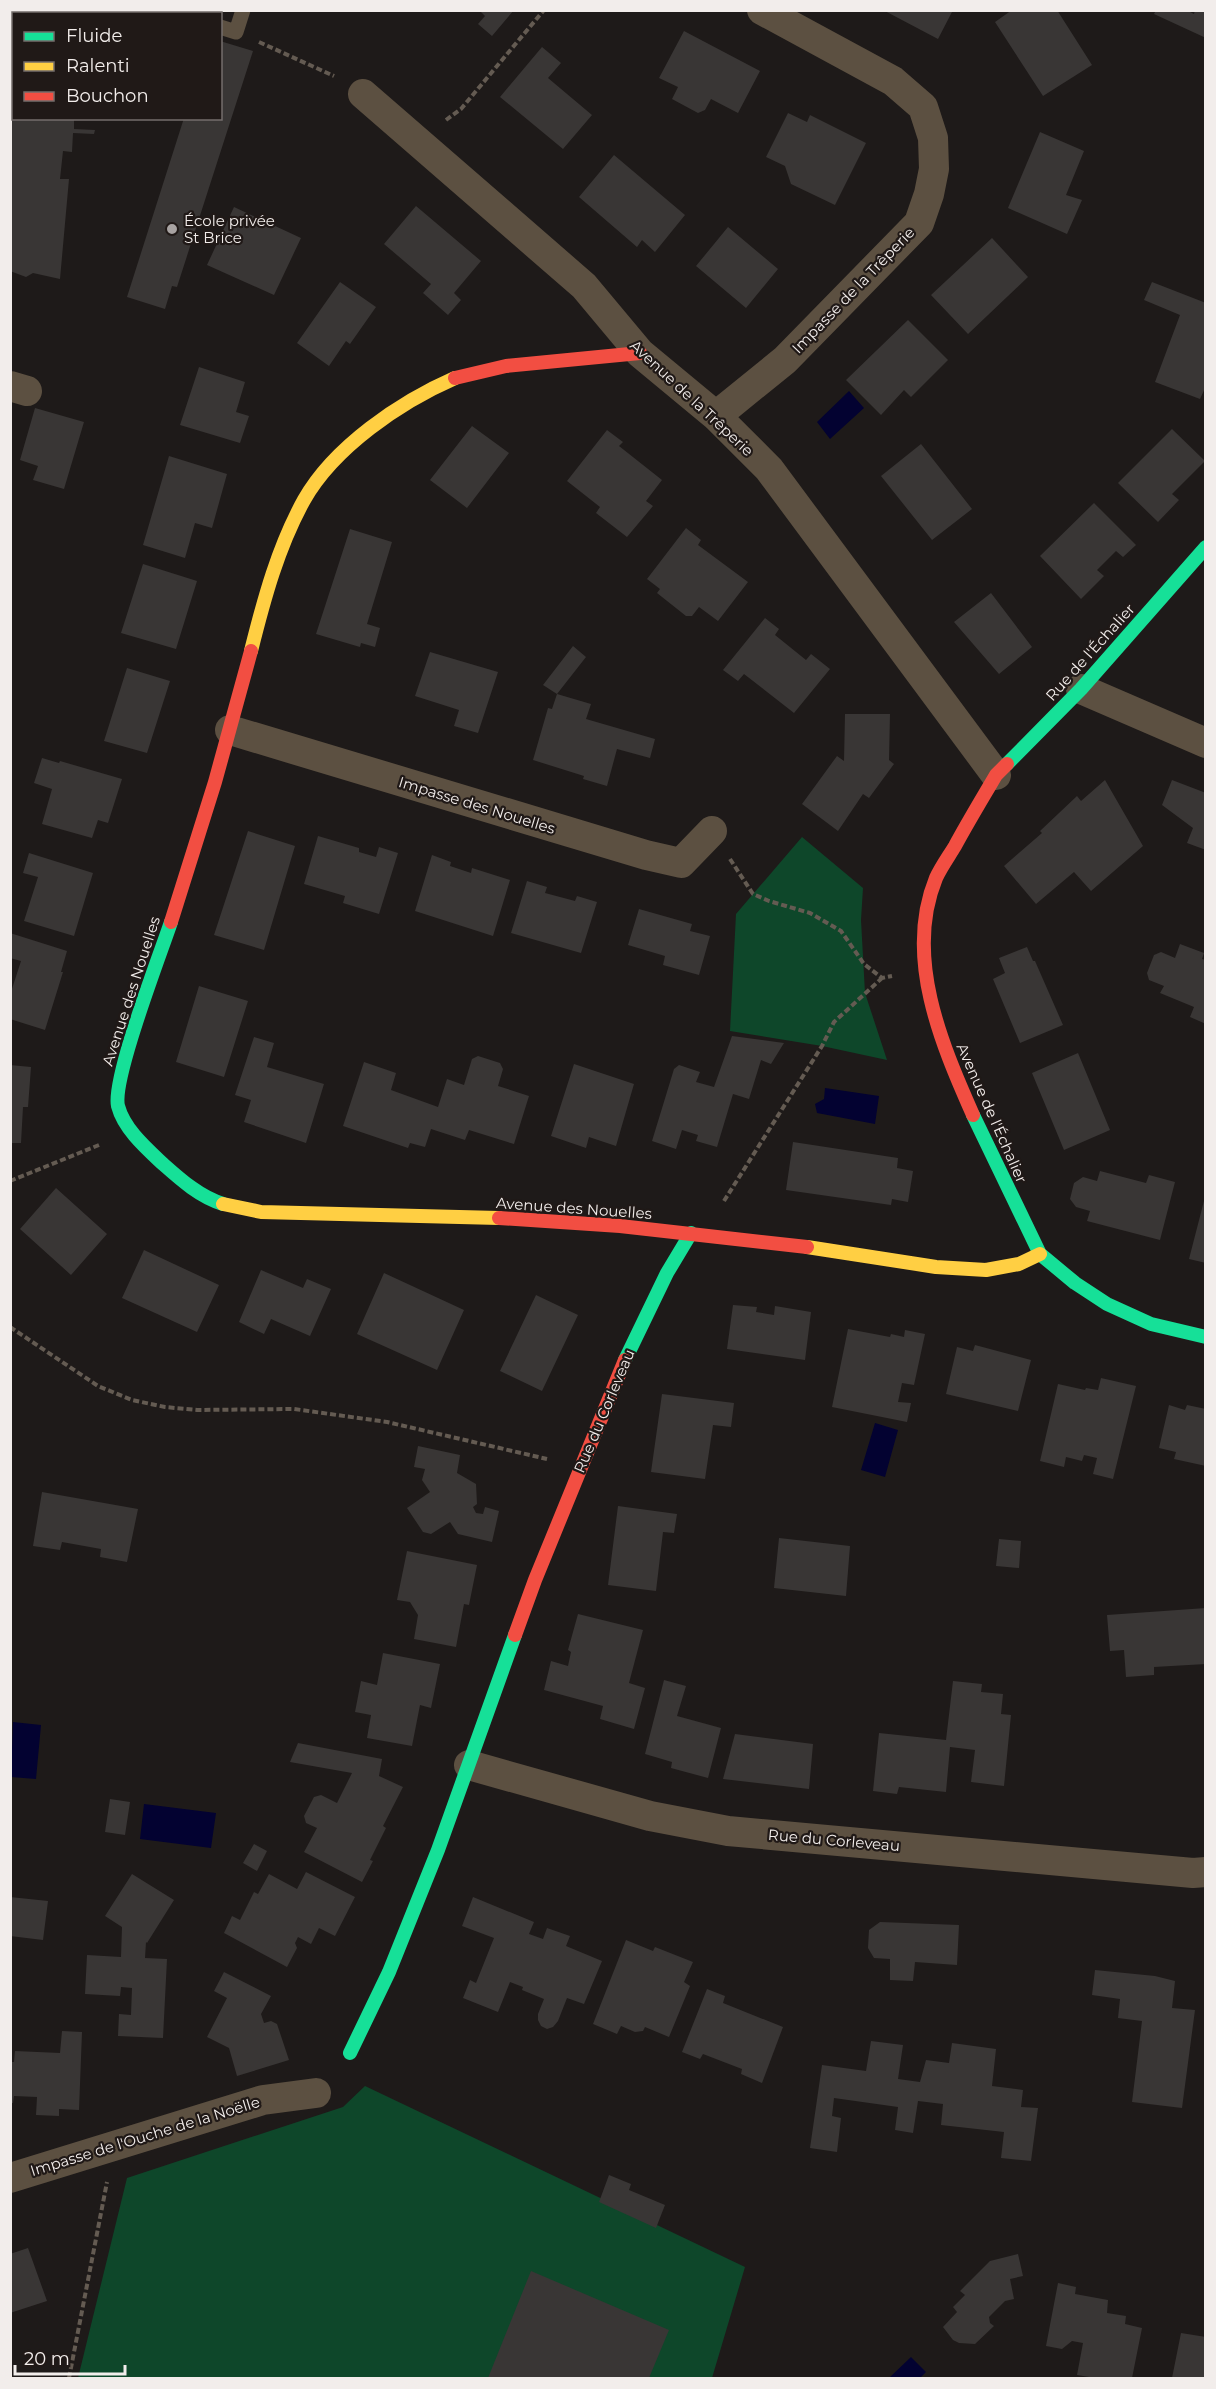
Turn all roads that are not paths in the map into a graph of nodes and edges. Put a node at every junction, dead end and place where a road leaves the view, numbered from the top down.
1 (243, 10) edge
2 (762, 10) edge
3 (222, 28) edge
4 (363, 94) road end
5 (640, 353) junction
6 (716, 416) junction
7 (1206, 547) edge
8 (1082, 689) junction
9 (230, 730) junction
10 (1206, 743) edge
11 (996, 775) junction
12 (712, 831) road end
13 (691, 1233) junction
14 (1040, 1254) junction
15 (1206, 1337) edge
16 (469, 1765) junction
17 (1206, 1872) edge
18 (350, 2053) dead end
19 (316, 2093) dead end
20 (10, 2178) edge

1 - 3 lane
2 - 6 street, Impasse de la Trêperie
4 - 5 street, Avenue de la Trêperie
5 - 6 street, Avenue de la Trêperie
5 - 9 street, Avenue des Nouelles
6 - 11 street, Avenue de la Trêperie
7 - 8 street, Rue de l'Échalier
8 - 10 street
8 - 11 street, Rue de l'Échalier
9 - 12 street, Impasse des Nouelles
9 - 13 street, Avenue des Nouelles
11 - 14 street, Avenue de l'Échalier
13 - 14 street, Avenue des Nouelles
13 - 16 street, Rue du Corleveau
14 - 15 street, Avenue de l'Échalier
16 - 17 street, Rue du Corleveau
16 - 18 street, Rue du Corleveau
19 - 20 street, Impasse de l'Ouche de la Noëlle

